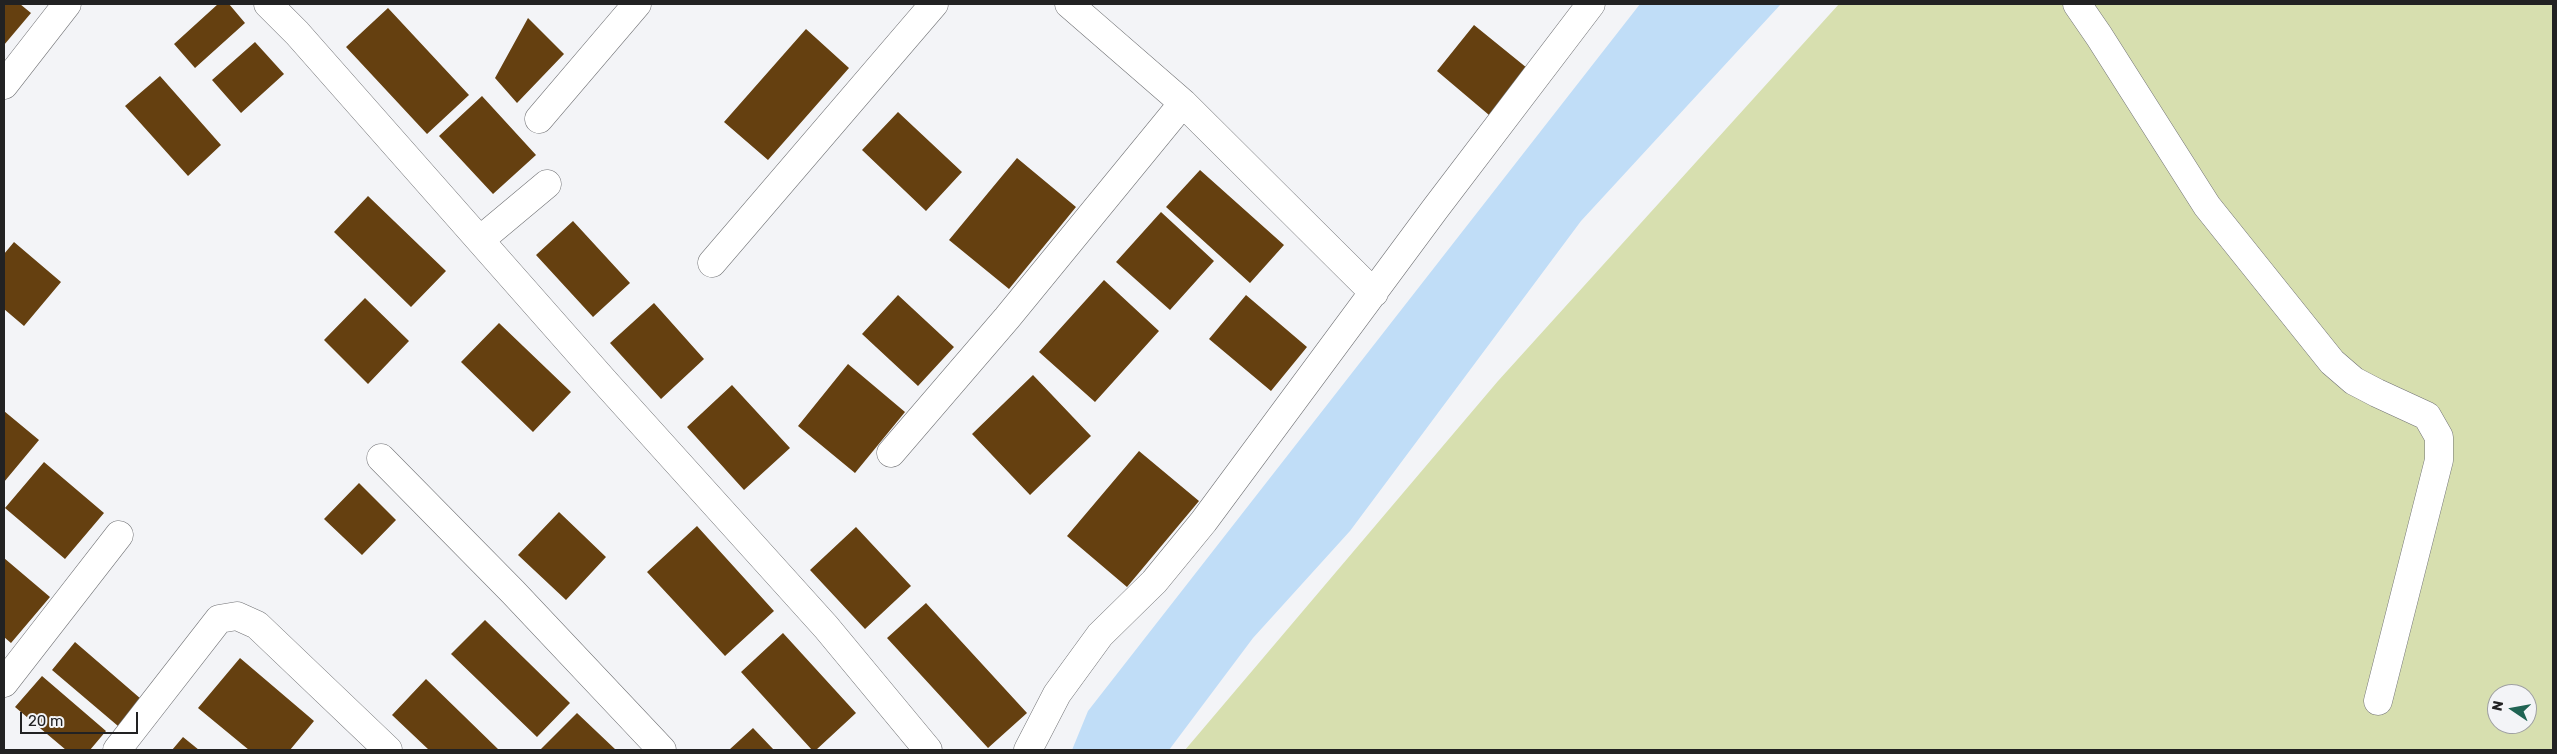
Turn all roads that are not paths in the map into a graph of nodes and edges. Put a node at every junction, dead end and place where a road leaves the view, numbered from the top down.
1 (67, 4) edge
2 (268, 4) edge
3 (638, 4) edge
4 (934, 4) edge
5 (1069, 4) edge
6 (1591, 4) edge
7 (2077, 4) edge
8 (4, 85) edge
9 (1183, 102) junction
10 (538, 119) dead end
11 (547, 184) dead end
12 (480, 240) junction
13 (712, 263) dead end
14 (1374, 293) junction
15 (891, 453) dead end
16 (381, 458) dead end
17 (119, 535) dead end
18 (4, 683) edge
19 (2378, 701) dead end
20 (117, 750) edge
21 (388, 750) edge
22 (662, 750) edge
23 (928, 750) edge
24 (1028, 750) edge

1 - 8 street
2 - 12 street
3 - 10 street
4 - 13 street
5 - 9 street
6 - 14 street
7 - 19 street
9 - 14 street
9 - 15 street
11 - 12 street
12 - 23 street
14 - 24 street
16 - 22 street
17 - 18 street
20 - 21 street

